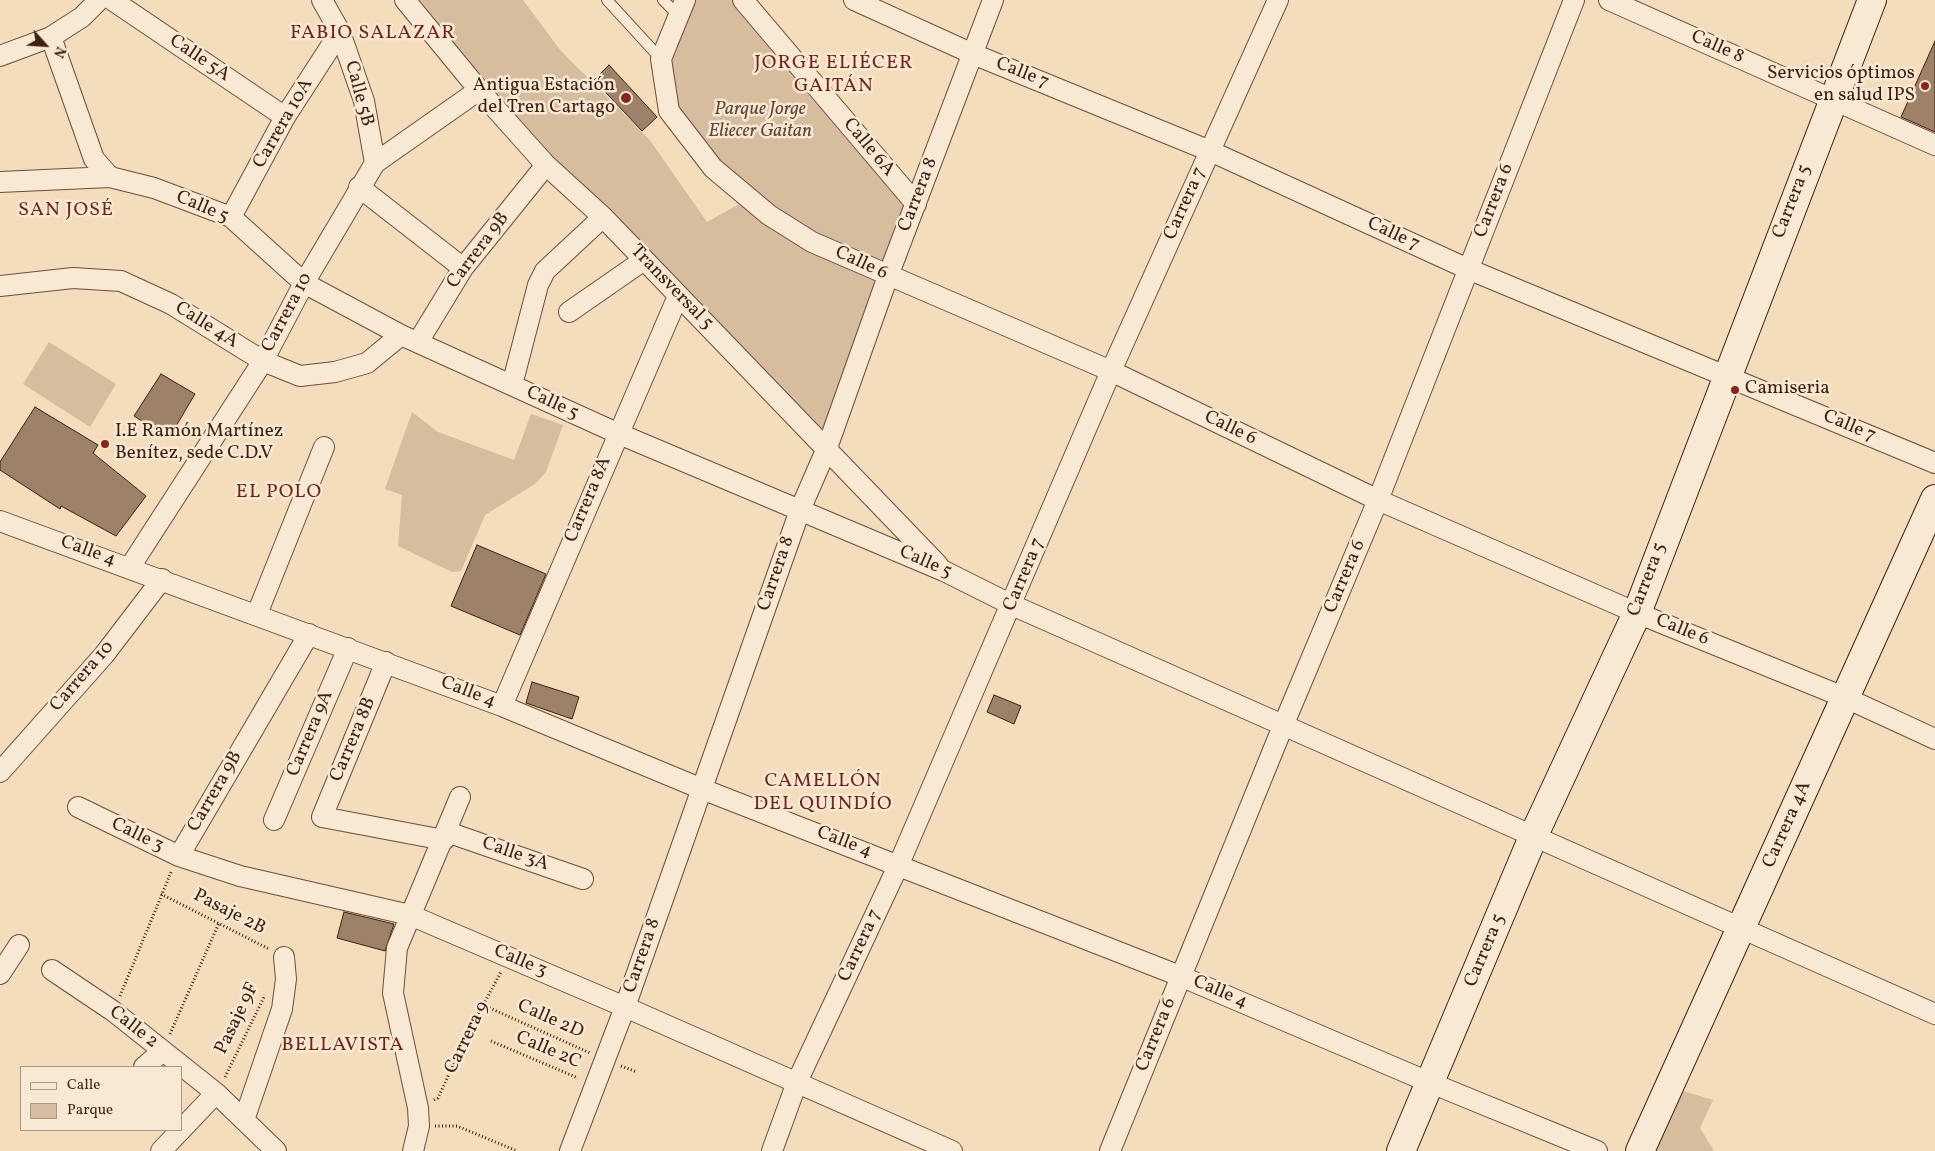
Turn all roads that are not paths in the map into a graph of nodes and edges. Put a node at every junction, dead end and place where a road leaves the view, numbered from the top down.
1 (99, 0) edge
2 (112, 0) edge
3 (322, 0) edge
4 (405, 0) edge
5 (607, 0) edge
6 (663, 0) edge
7 (742, 0) edge
8 (854, 0) edge
9 (993, 0) edge
10 (1278, 0) edge
11 (1574, 0) edge
12 (1609, 0) edge
13 (1872, 0) edge
14 (682, 8) edge
15 (340, 32) junction
16 (51, 38) junction
17 (973, 54) junction
18 (0, 56) edge
19 (661, 59) junction
20 (479, 90) junction
21 (1832, 99) junction
22 (285, 118) junction
23 (1935, 146) edge
24 (1210, 151) junction
25 (375, 163) junction
26 (546, 165) junction
27 (110, 176) junction
28 (0, 182) edge
29 (359, 187) junction
30 (916, 204) junction
31 (603, 217) junction
32 (230, 218) junction
33 (644, 260) junction
34 (463, 268) junction
35 (1468, 269) junction
36 (888, 276) junction
37 (304, 283) junction
38 (0, 286) edge
39 (678, 296) junction
40 (569, 312) dead end
41 (409, 339) junction
42 (262, 361) junction
43 (1111, 371) junction
44 (1726, 376) junction
45 (512, 385) junction
46 (617, 433) junction
47 (324, 446) dead end
48 (827, 448) junction
49 (1935, 463) edge
50 (1935, 499) edge
51 (1378, 500) junction
52 (800, 510) junction
53 (0, 521) edge
54 (130, 567) junction
55 (944, 571) junction
56 (162, 579) junction
57 (1012, 605) junction
58 (1636, 613) junction
59 (257, 614) junction
60 (309, 634) junction
61 (348, 648) junction
62 (386, 662) junction
63 (1846, 698) junction
64 (502, 706) junction
65 (1283, 726) junction
66 (1935, 739) edge
67 (2, 767) edge
68 (702, 789) junction
69 (460, 797) dead end
70 (78, 807) dead end
71 (322, 817) joint
72 (274, 820) dead end
73 (445, 836) junction
74 (1533, 837) junction
75 (179, 856) junction
76 (899, 864) junction
77 (583, 878) dead end
78 (410, 915) junction
79 (1742, 928) junction
80 (19, 945) dead end
81 (284, 957) road end
82 (52, 970) dead end
83 (0, 974) edge
84 (1180, 976) junction
85 (625, 1006) junction
86 (1935, 1014) edge
87 (163, 1051) junction
88 (145, 1066) edge
89 (182, 1066) edge
90 (182, 1066) edge
91 (797, 1082) junction
92 (1431, 1084) junction
93 (216, 1093) junction
94 (244, 1120) junction
95 (182, 1130) edge
96 (181, 1131) edge
97 (162, 1151) edge
98 (276, 1151) edge
99 (413, 1151) edge
100 (570, 1151) edge
101 (772, 1151) edge
102 (952, 1151) edge
103 (1110, 1151) edge
104 (1402, 1151) edge
105 (1597, 1151) edge
106 (1640, 1151) edge

1 - 16 street
2 - 22 street, Calle 5A
3 - 15 street, Calle 5B
4 - 20 street, Transversal 5
5 - 19 lane
6 - 14 lane
7 - 30 street, Calle 6A
8 - 17 street, Calle 7
9 - 17 street, Carrera 8
10 - 24 street, Carrera 7
11 - 35 street, Carrera 6
12 - 21 street, Calle 8
13 - 21 main road, Carrera 5
14 - 19 street
15 - 22 street, Carrera 10A
15 - 25 street, Calle 5B
16 - 18 street
16 - 27 street
17 - 24 street, Calle 7
17 - 30 street, Carrera 8
19 - 36 street, Calle 6
20 - 25 street, Carrera 10
20 - 26 street, Transversal 5
21 - 23 street, Calle 8
21 - 44 main road, Carrera 5
22 - 32 street, Carrera 10A
24 - 35 street, Calle 7
24 - 43 street, Carrera 7
25 - 29 street, Carrera 10
26 - 31 street, Transversal 5
26 - 34 street, Carrera 9B
27 - 28 street, Calle 5
27 - 32 street, Calle 5
29 - 34 street
29 - 37 street, Carrera 10
30 - 36 street, Carrera 8
31 - 33 street, Transversal 5
31 - 45 street
32 - 37 street, Calle 5
33 - 39 street, Transversal 5
33 - 40 street
34 - 41 street, Carrera 9B
35 - 44 street, Calle 7
35 - 51 street, Carrera 6
36 - 43 street, Calle 6
36 - 48 street, Carrera 8
37 - 41 street, Calle 5
37 - 42 street, Carrera 10
38 - 42 street, Calle 4A
39 - 46 street, Carrera 8A
39 - 48 street, Transversal 5
41 - 42 street, Calle 4A
41 - 45 street, Calle 5
42 - 54 street, Carrera 10
43 - 51 street, Calle 6
43 - 57 street, Carrera 7
44 - 49 street, Calle 7
44 - 58 main road, Carrera 5
45 - 46 street, Calle 5
46 - 52 street, Calle 5
46 - 64 street, Carrera 8A
47 - 59 street
48 - 52 street, Carrera 8
48 - 55 street, Transversal 5
50 - 63 main road, Carrera 4A
51 - 58 street, Calle 6
51 - 65 street, Carrera 6
52 - 55 street, Calle 5
52 - 68 street, Carrera 8
53 - 54 street, Calle 4
54 - 56 street, Calle 4
55 - 57 street, Calle 5
56 - 59 street, Calle 4
56 - 67 street, Carrera 10
57 - 65 street, Calle 5
57 - 76 street, Carrera 7
58 - 63 street, Calle 6
58 - 74 main road, Carrera 5
59 - 60 street, Calle 4
60 - 61 street, Calle 4
60 - 75 street, Carrera 9B
61 - 62 street, Calle 4
61 - 72 street, Carrera 9A
62 - 64 street, Calle 4
62 - 71 street, Carrera 8B
63 - 66 street, Calle 6
63 - 79 main road, Carrera 4A
64 - 68 street, Calle 4
65 - 74 street, Calle 5
65 - 84 street, Carrera 6
68 - 76 street, Calle 4
68 - 85 street, Carrera 8
69 - 73 street
70 - 75 street, Calle 3
71 - 73 street, Calle 3A
73 - 77 street, Calle 3A
73 - 78 street
74 - 79 street, Calle 5
74 - 92 main road, Carrera 5
75 - 78 street, Calle 3
76 - 84 street, Calle 4
76 - 91 street, Carrera 7
78 - 85 street, Calle 3
78 - 99 street
79 - 86 street, Calle 5
79 - 106 main road, Carrera 4A
80 - 83 street
81 - 94 street
82 - 87 street, Calle 2
84 - 92 street, Calle 4
84 - 103 street, Carrera 6
85 - 91 street, Calle 3
85 - 100 street, Carrera 8
87 - 88 street
87 - 89 street, Calle 2
90 - 93 street, Calle 2
91 - 101 street, Carrera 7
91 - 102 street, Calle 3
92 - 104 main road, Carrera 5
92 - 105 street, Calle 4
93 - 94 street, Calle 2
93 - 95 street
94 - 98 street, Calle 2
96 - 97 street

